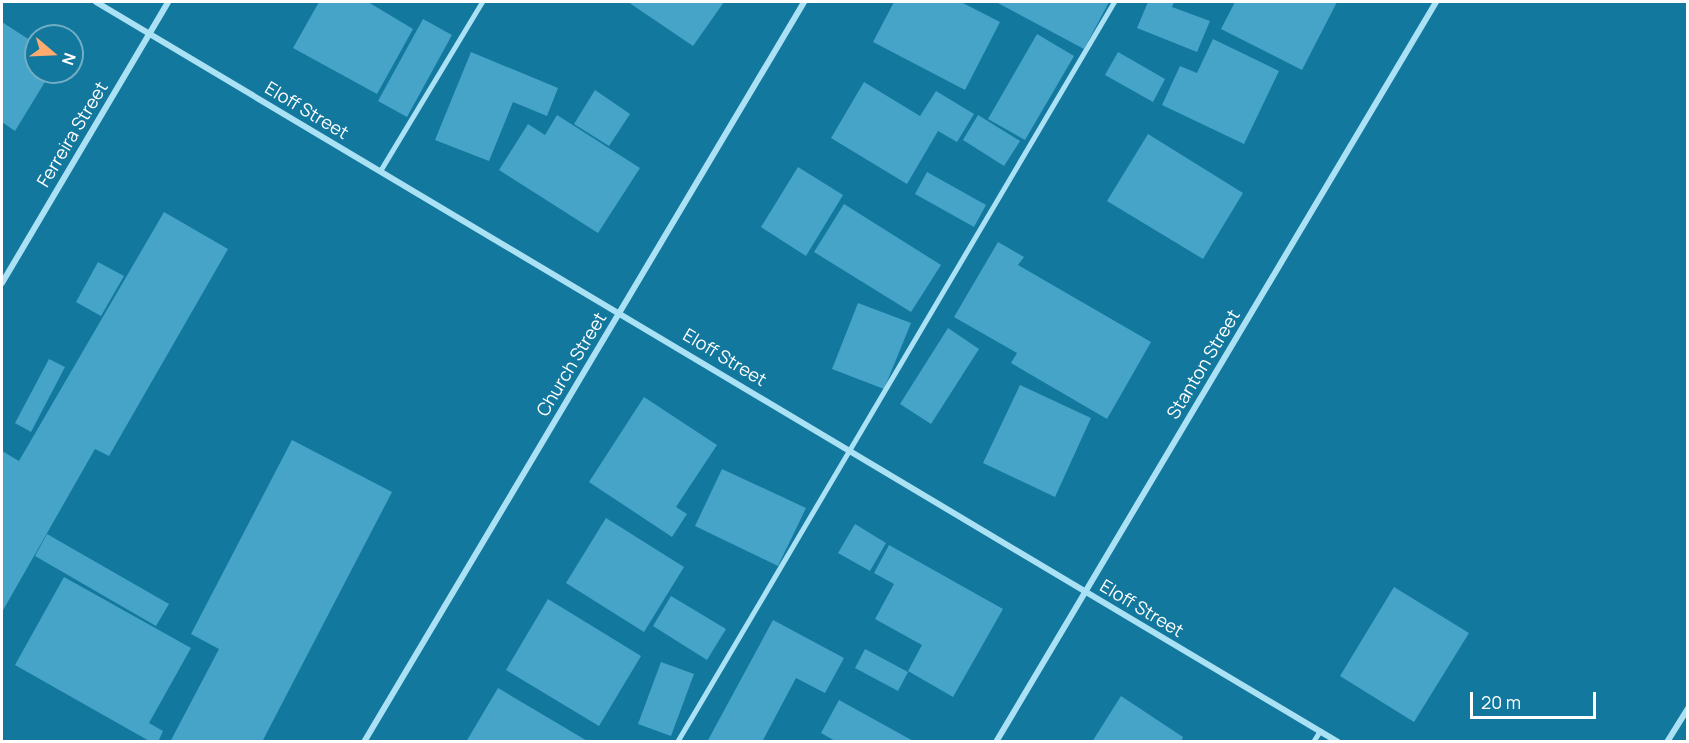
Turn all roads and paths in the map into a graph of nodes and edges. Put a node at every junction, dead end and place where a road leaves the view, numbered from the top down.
1 (96, 2) edge
2 (168, 2) edge
3 (482, 2) edge
4 (804, 2) edge
5 (1114, 2) edge
6 (1436, 2) edge
7 (149, 33) junction
8 (380, 171) junction
9 (2, 283) edge
10 (620, 311) junction
11 (849, 450) junction
12 (1085, 592) junction
13 (1688, 708) edge
14 (1320, 731) junction
15 (364, 741) edge
16 (677, 741) edge
17 (996, 741) edge
18 (1313, 741) edge
19 (1338, 741) edge
20 (1667, 741) edge

1 - 7 street, Eloff Street
2 - 7 street, Ferreira Street
3 - 8 lane
4 - 10 street, Church Street
5 - 11 lane
6 - 12 street, Stanton Street
7 - 8 street, Eloff Street
7 - 9 street, Ferreira Street
8 - 10 street, Eloff Street
10 - 11 street, Eloff Street
10 - 15 street, Church Street
11 - 12 street, Eloff Street
11 - 16 lane
12 - 14 street, Eloff Street
12 - 17 street, Stanton Street
13 - 20 street
14 - 18 lane
14 - 19 street, Eloff Street

